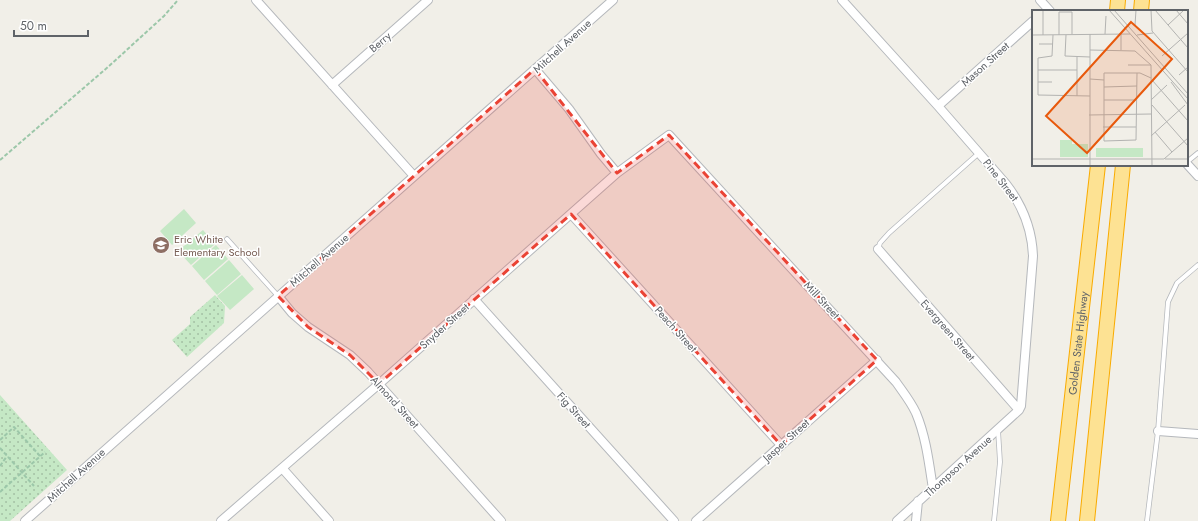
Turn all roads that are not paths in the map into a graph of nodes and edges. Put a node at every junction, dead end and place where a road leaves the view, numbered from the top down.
1 (256, 0) edge
2 (428, 0) edge
3 (613, 0) edge
4 (842, 0) edge
5 (1040, 0) edge
6 (1142, 0) edge
7 (1047, 10) edge
8 (1141, 10) edge
9 (1032, 22) edge
10 (535, 69) junction
11 (332, 85) junction
12 (938, 106) junction
13 (669, 135) joint
14 (979, 153) junction
15 (1198, 153) edge
16 (1188, 162) edge
17 (1188, 164) edge
18 (1098, 166) edge
19 (1123, 166) edge
20 (617, 173) junction
21 (414, 176) junction
22 (1198, 176) edge
23 (571, 214) junction
24 (227, 239) dead end
25 (878, 249) joint
26 (1198, 265) edge
27 (278, 296) junction
28 (474, 299) junction
29 (876, 360) junction
30 (379, 384) junction
31 (1019, 410) junction
32 (998, 430) junction
33 (1158, 431) junction
34 (1198, 434) edge
35 (781, 445) junction
36 (282, 468) junction
37 (933, 489) junction
38 (918, 501) junction
39 (1059, 502) junction
40 (25, 521) edge
41 (221, 521) edge
42 (329, 521) edge
43 (501, 521) edge
44 (674, 521) edge
45 (696, 521) edge
46 (897, 521) edge
47 (916, 521) edge
48 (994, 521) edge
49 (1051, 521) edge
50 (1058, 521) edge
51 (1088, 521) edge
52 (1147, 521) edge

1 - 11 street
2 - 11 street, Berry
3 - 10 street, Mitchell Avenue
4 - 12 street, Pine Street
5 - 7 street
6 - 8 highway
9 - 12 street, Mason Street
10 - 20 street
10 - 21 street, Mitchell Avenue
11 - 21 street
12 - 14 street, Pine Street
13 - 20 street, Snyder Street
13 - 29 street, Mill Street
14 - 25 lane
14 - 31 street, Pine Street
15 - 16 lane
17 - 22 street
18 - 39 highway, Golden State Highway
19 - 51 highway
20 - 23 street, Snyder Street
21 - 27 street, Mitchell Avenue
23 - 28 street, Snyder Street
23 - 35 street, Peach Street
24 - 27 lane
25 - 31 street, Evergreen Street
26 - 33 lane
27 - 30 street, Almond Street
27 - 40 street, Mitchell Avenue
28 - 30 street, Snyder Street
28 - 44 street, Fig Street
29 - 35 street, Jasper Street
29 - 37 street, Mill Street
30 - 36 street, Snyder Street
30 - 43 street, Almond Street
31 - 32 street, Thompson Avenue
32 - 37 street, Thompson Avenue
32 - 48 lane
33 - 34 street
33 - 52 lane
35 - 45 street, Jasper Street
36 - 41 street, Snyder Street
36 - 42 street
37 - 38 street, Thompson Avenue
38 - 46 street, Thompson Avenue
38 - 47 street
39 - 49 highway
39 - 50 highway, Golden State Highway

